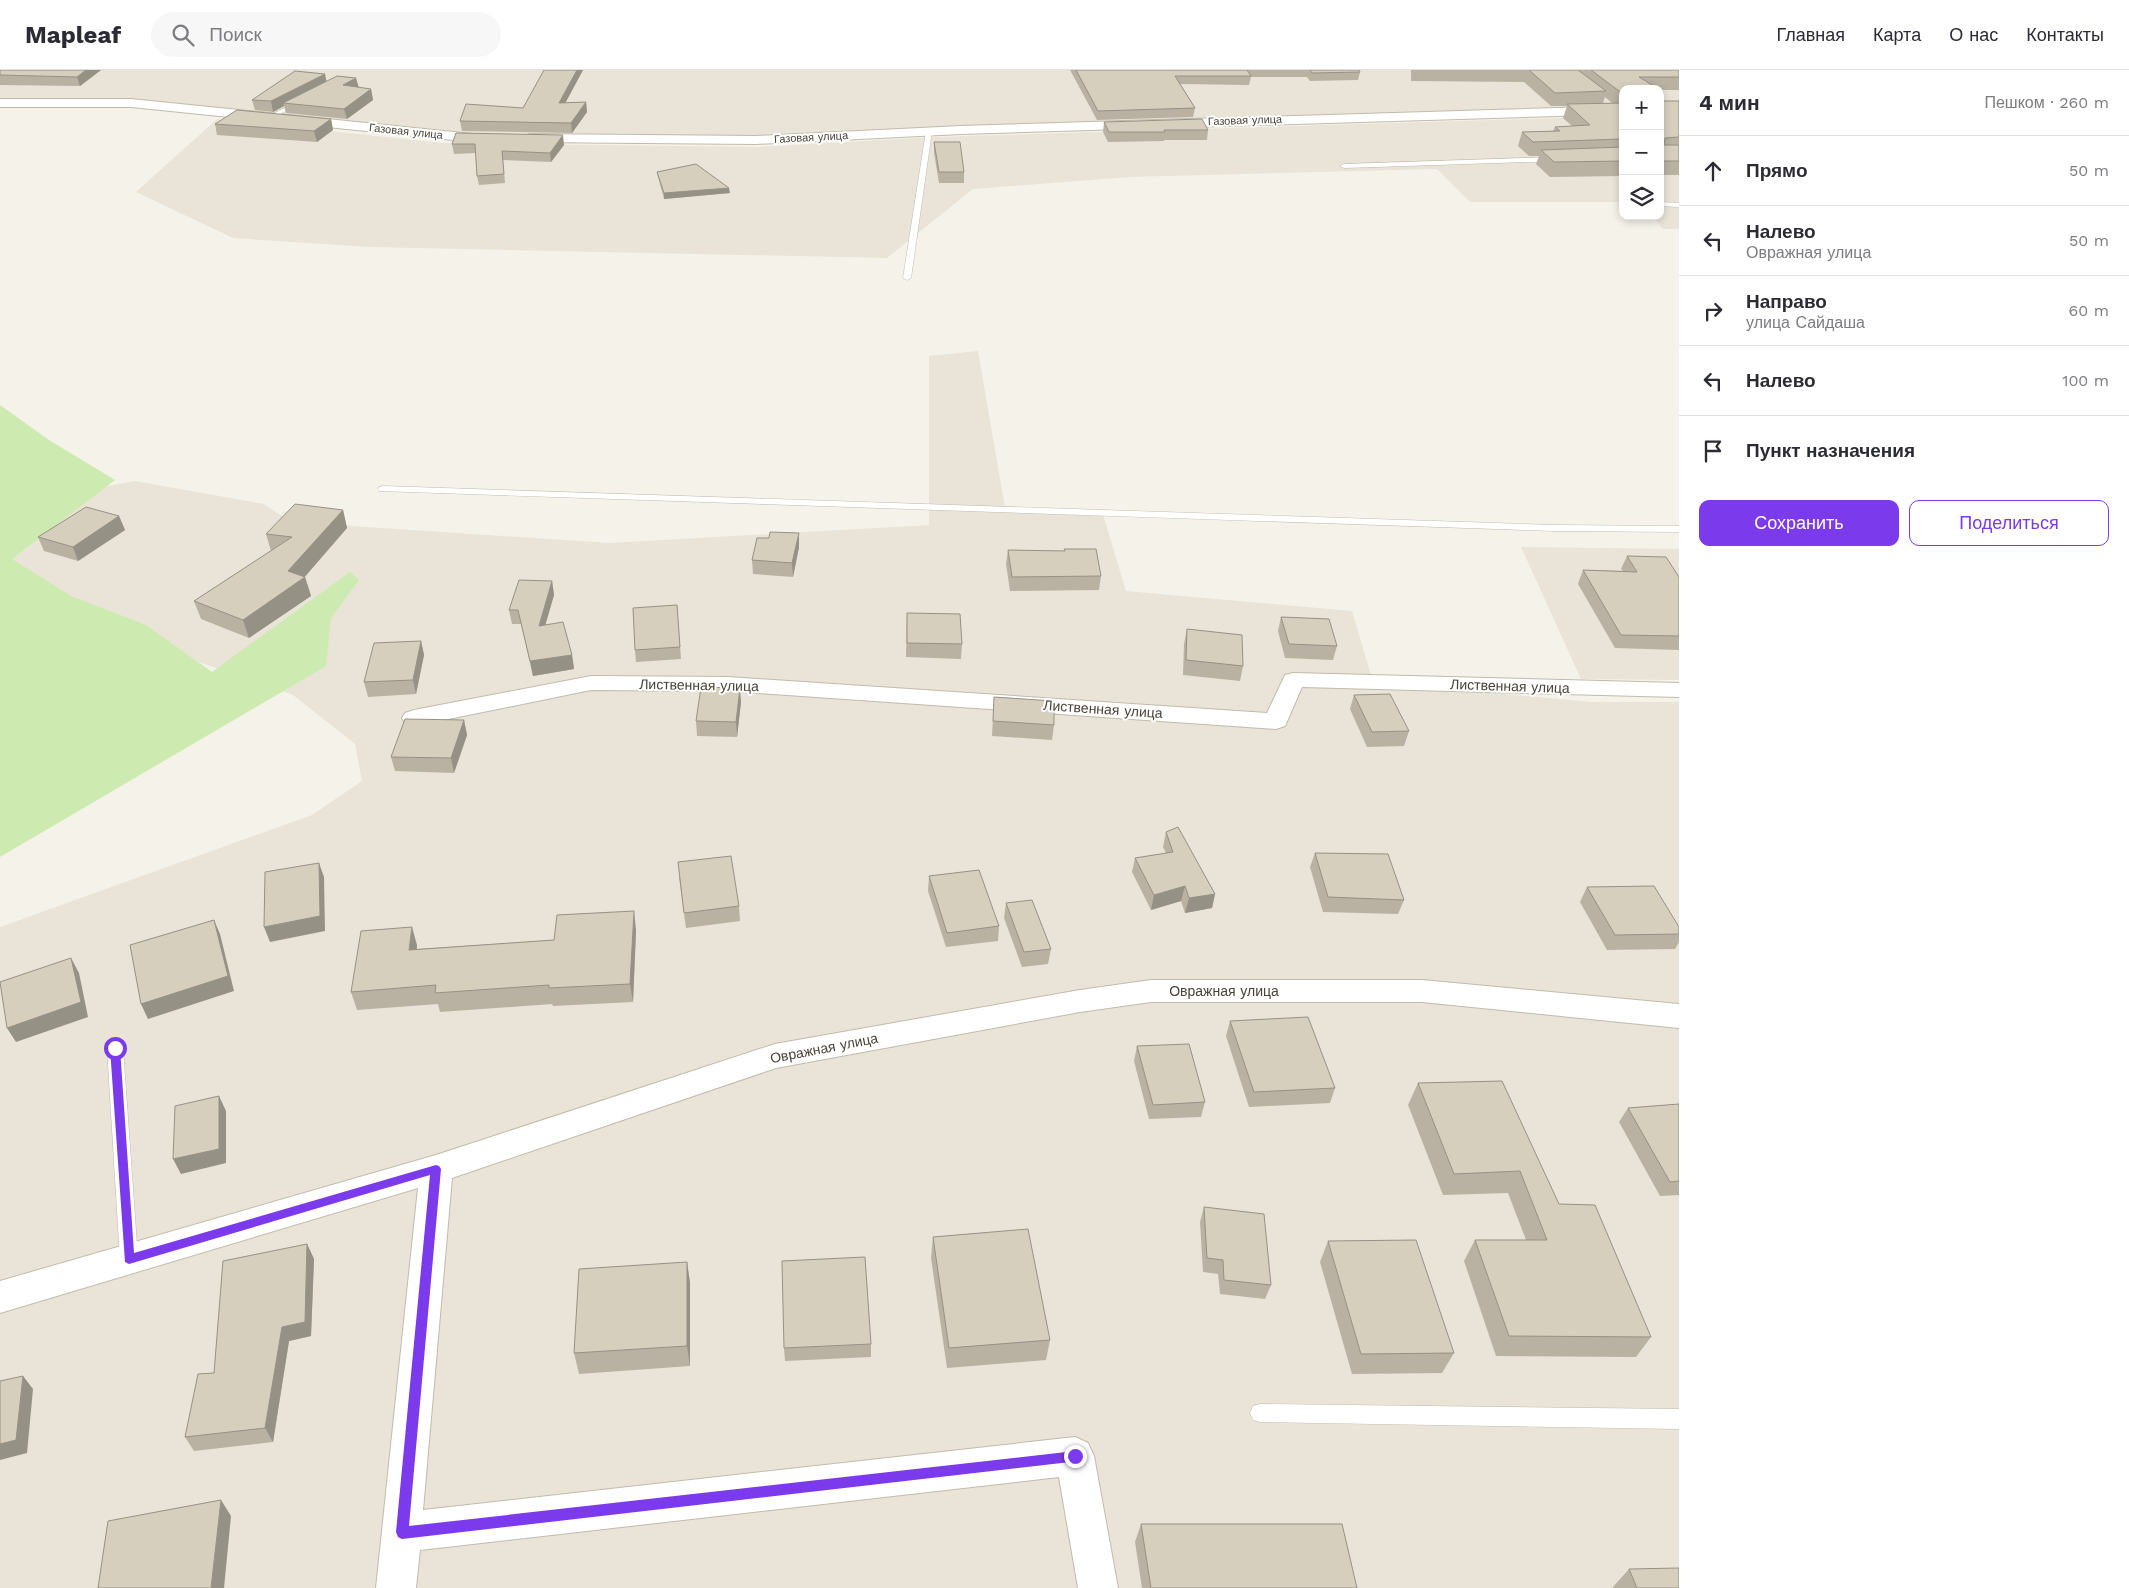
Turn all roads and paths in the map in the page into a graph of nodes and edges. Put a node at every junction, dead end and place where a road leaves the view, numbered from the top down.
1 (311, 96) edge
2 (0, 103) edge
3 (1615, 108) edge
4 (270, 117) junction
5 (929, 131) junction
6 (1563, 159) edge
7 (1344, 166) dead end
8 (1664, 204) dead end
9 (1679, 205) edge
10 (906, 278) dead end
11 (383, 489) dead end
12 (1679, 529) edge
13 (1679, 690) edge
14 (414, 718) edge
15 (1679, 1016) edge
16 (115, 1048) dead end
17 (436, 1169) junction
18 (129, 1259) junction
19 (0, 1297) edge
20 (1260, 1413) dead end
21 (1679, 1419) edge
22 (402, 1532) junction
23 (396, 1588) edge
24 (1098, 1588) edge

1 - 4 lane
2 - 4 street, Газовая улица
3 - 5 street, Газовая улица
4 - 5 street, Газовая улица
5 - 10 lane
6 - 7 lane
8 - 9 lane
11 - 12 lane
13 - 14 street, Лиственная улица
15 - 17 street, Овражная улица
16 - 18 lane
17 - 18 street, Овражная улица
17 - 22 street
18 - 19 street, Овражная улица
20 - 21 lane
22 - 23 street
22 - 24 street

